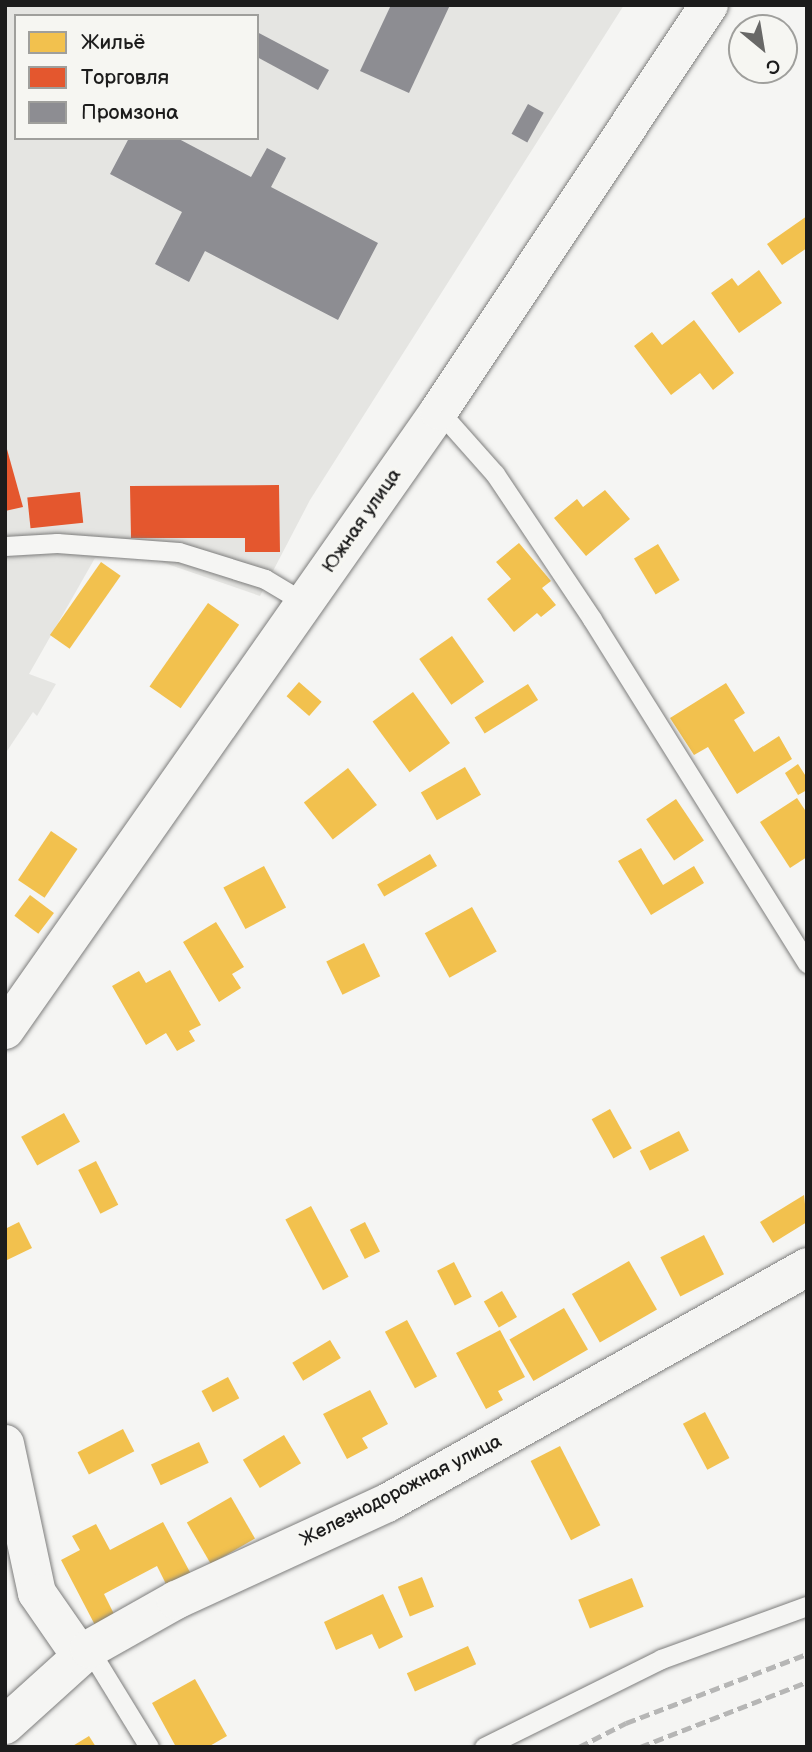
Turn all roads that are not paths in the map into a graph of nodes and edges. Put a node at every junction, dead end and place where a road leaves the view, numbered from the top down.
1 (709, 5) edge
2 (439, 411) junction
3 (5, 546) edge
4 (305, 604) junction
5 (807, 963) edge
6 (5, 1030) edge
7 (807, 1267) edge
8 (5, 1444) edge
9 (807, 1606) edge
10 (84, 1652) junction
11 (5, 1725) edge
12 (149, 1747) edge
13 (484, 1747) edge

1 - 2 street, Южная улица
2 - 4 street, Южная улица
2 - 5 lane
3 - 4 lane
4 - 6 street, Южная улица
7 - 10 street, Железнодорожная улица
8 - 10 street
9 - 13 lane
10 - 11 street, Железнодорожная улица
10 - 12 lane

